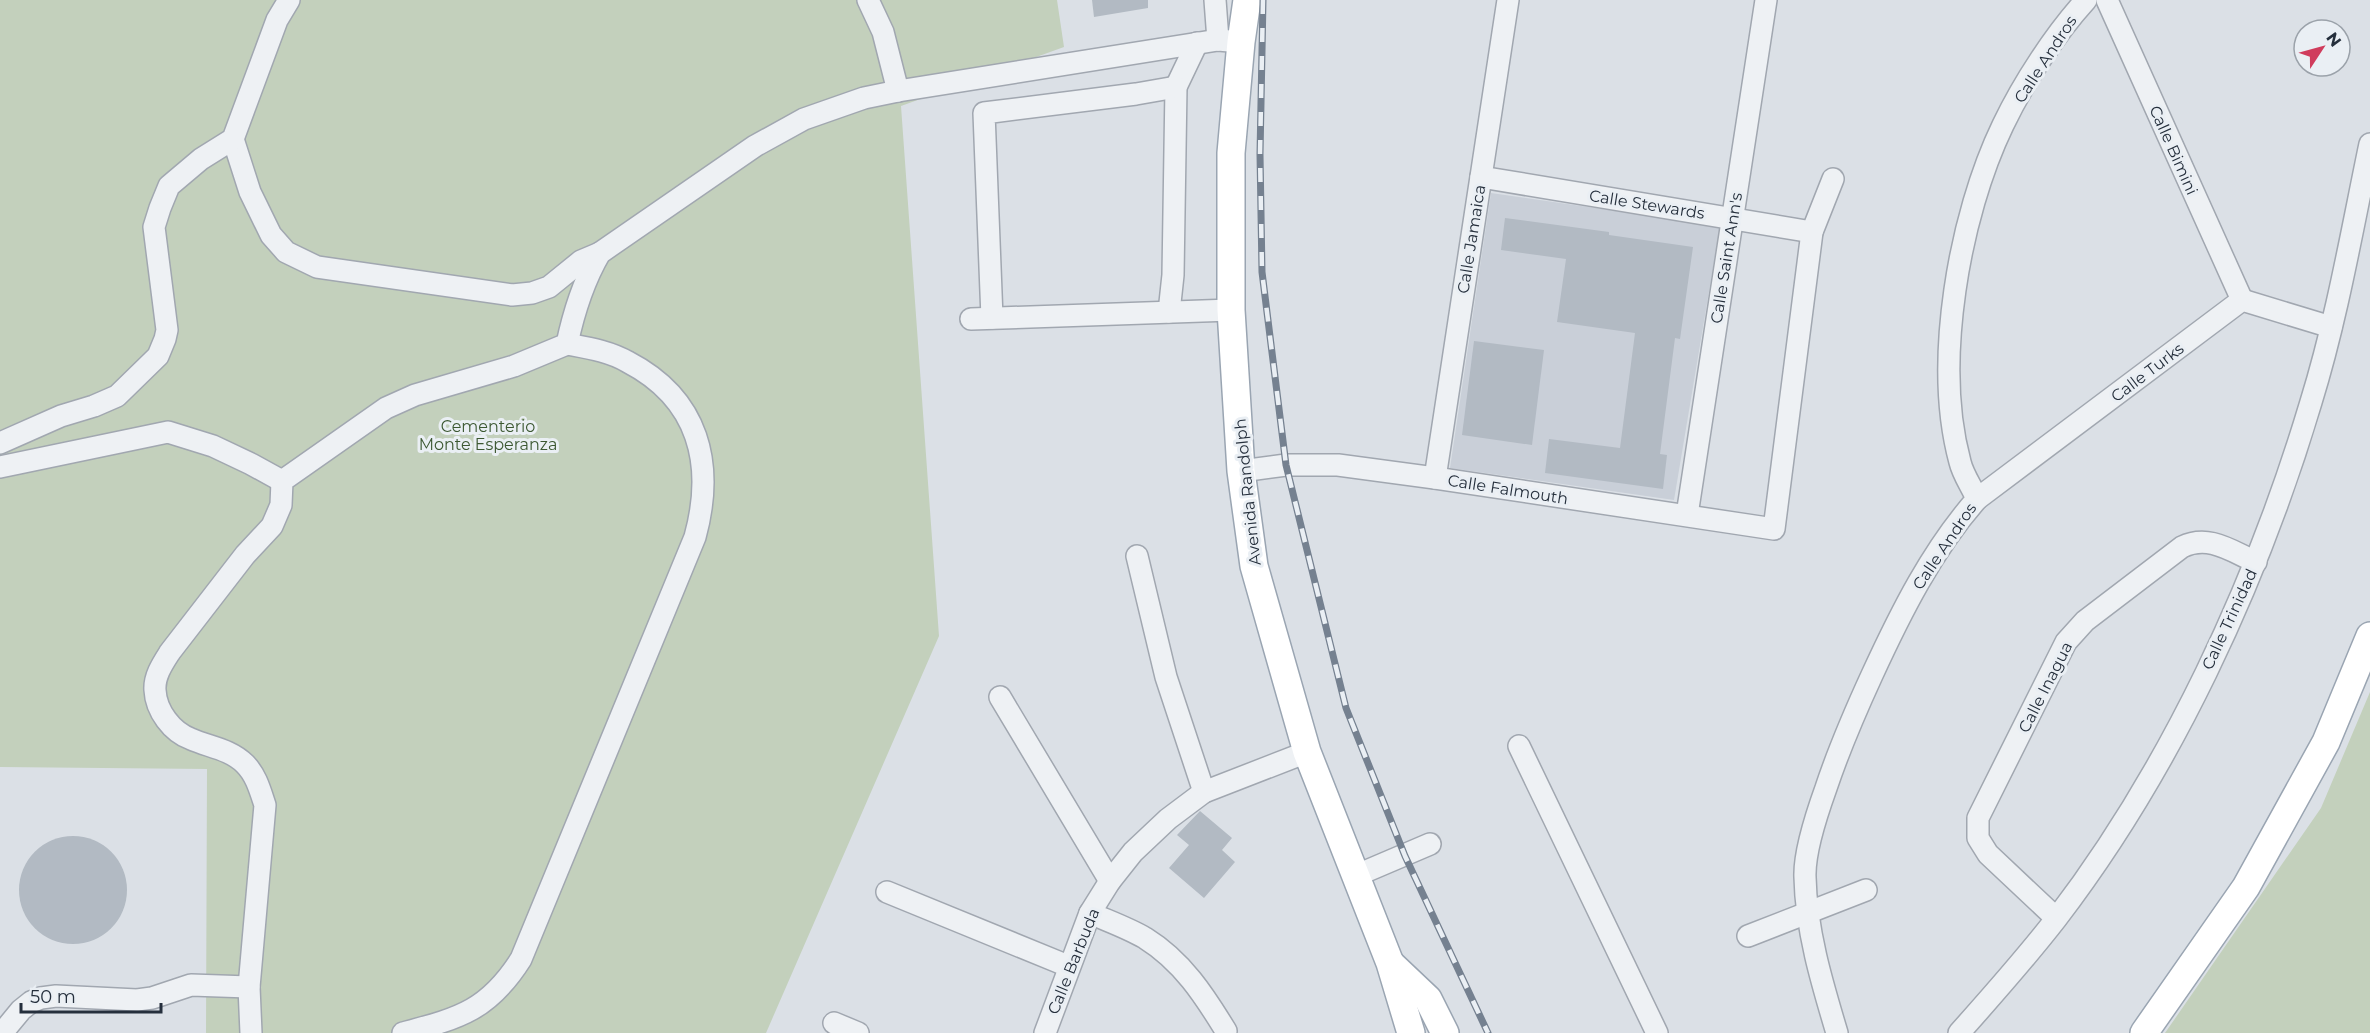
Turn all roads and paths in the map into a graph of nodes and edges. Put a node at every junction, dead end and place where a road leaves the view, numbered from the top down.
1 (289, 0) edge
2 (868, 0) edge
3 (1215, 0) edge
4 (1247, 0) edge
5 (1508, 0) edge
6 (1766, 0) edge
7 (2086, 0) edge
8 (2107, 0) edge
9 (1219, 42) junction
10 (1176, 87) junction
11 (898, 91) junction
12 (233, 139) junction
13 (2370, 144) edge
14 (1481, 177) junction
15 (1833, 179) dead end
16 (1733, 218) junction
17 (1812, 232) junction
18 (600, 253) junction
19 (2241, 300) junction
20 (1231, 310) junction
21 (1169, 312) junction
22 (2331, 327) junction
23 (567, 344) junction
24 (0, 443) edge
25 (0, 466) edge
26 (1241, 471) junction
27 (1435, 478) junction
28 (282, 482) junction
29 (1977, 499) junction
30 (1687, 515) junction
31 (1137, 556) dead end
32 (2256, 562) junction
33 (2370, 636) edge
34 (1000, 697) dead end
35 (1519, 746) dead end
36 (1306, 752) junction
37 (1204, 792) junction
38 (1430, 844) dead end
39 (1356, 876) junction
40 (1110, 881) junction
41 (1866, 890) dead end
42 (887, 892) dead end
43 (1090, 913) junction
44 (1809, 913) junction
45 (2056, 918) junction
46 (1748, 936) dead end
47 (1390, 963) junction
48 (1068, 966) junction
49 (249, 987) junction
50 (834, 1023) dead end
51 (253, 1030) edge
52 (1226, 1032) edge
53 (2, 1033) edge
54 (403, 1033) edge
55 (858, 1033) edge
56 (1045, 1033) edge
57 (1411, 1033) edge
58 (1445, 1033) edge
59 (1657, 1033) edge
60 (1837, 1033) edge
61 (1959, 1033) edge
62 (2144, 1033) edge

1 - 12 street
2 - 11 street
3 - 9 street
4 - 9 main road, Avenida Randolph
5 - 14 street, Calle Jamaica
6 - 16 street, Calle Saint Ann's
7 - 29 street, Calle Andros
8 - 19 street, Calle Bimini
9 - 10 street
9 - 11 street
9 - 20 main road, Avenida Randolph
10 - 21 street
10 - 21 street
11 - 18 street
12 - 18 street
12 - 24 street
13 - 22 street, Calle Trinidad
14 - 16 street, Calle Stewards
14 - 27 street, Calle Jamaica
15 - 17 street
16 - 17 street, Calle Stewards
16 - 30 street, Calle Saint Ann's
17 - 30 street, Calle Falmouth
18 - 23 street
19 - 22 street
19 - 29 street, Calle Turks
20 - 21 street
20 - 26 main road, Avenida Randolph
22 - 32 street, Calle Trinidad
23 - 28 street
23 - 54 street
25 - 28 street
26 - 27 street, Calle Falmouth
26 - 36 main road, Avenida Randolph
27 - 30 street, Calle Falmouth
28 - 49 street
29 - 44 street, Calle Andros
31 - 37 street
32 - 45 street, Calle Trinidad
32 - 45 street, Calle Inagua
33 - 62 main road
34 - 40 street
35 - 59 street
36 - 37 street, Calle Barbuda
36 - 39 main road, Avenida Randolph
37 - 40 street, Calle Barbuda
38 - 39 street
39 - 47 main road, Avenida Randolph
40 - 43 street, Calle Barbuda
41 - 44 street
42 - 48 street
43 - 48 street, Calle Barbuda
43 - 52 street
44 - 46 street
44 - 60 street, Calle Andros
45 - 61 street, Calle Trinidad
47 - 57 main road, Avenida Randolph
47 - 58 main road, Avenida Randolph
48 - 56 street, Calle Barbuda
49 - 51 street
49 - 53 street
50 - 55 street

